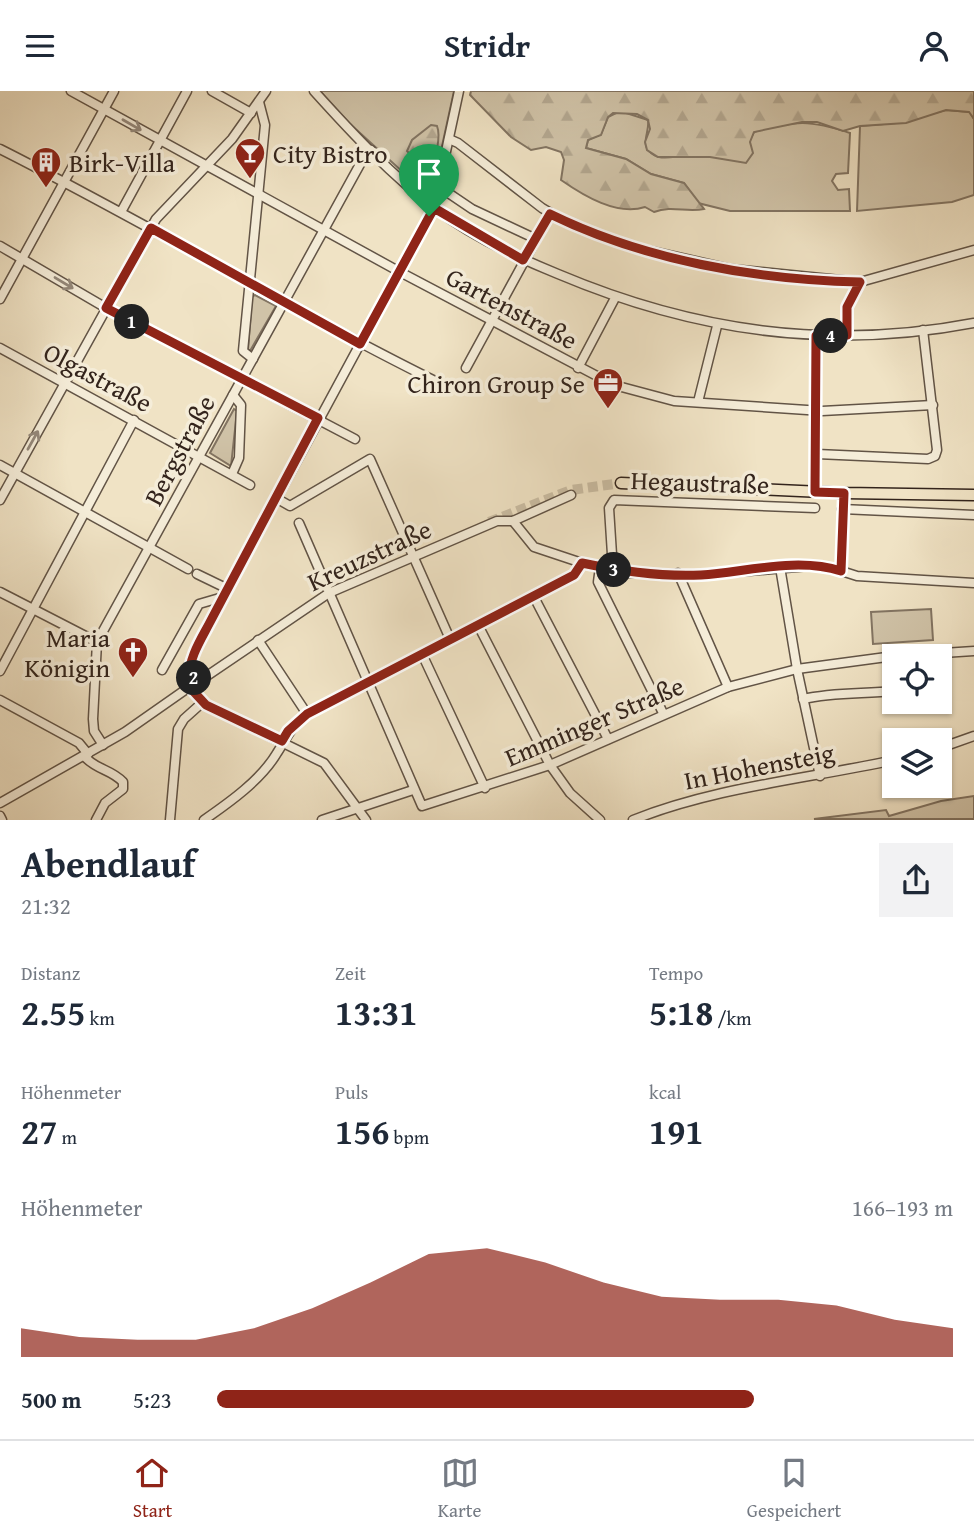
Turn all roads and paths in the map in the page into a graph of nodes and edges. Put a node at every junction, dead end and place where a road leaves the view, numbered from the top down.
1 (71, 91) edge
2 (114, 91) edge
3 (187, 91) edge
4 (212, 91) edge
5 (266, 91) edge
6 (314, 91) edge
7 (460, 91) edge
8 (259, 102) junction
9 (103, 108) junction
10 (251, 113) junction
11 (243, 125) junction
12 (265, 125) junction
13 (449, 139) junction
14 (160, 141) junction
15 (0, 149) edge
16 (370, 150) junction
17 (208, 167) junction
18 (64, 182) junction
19 (438, 187) junction
20 (258, 193) junction
21 (434, 208) junction
22 (121, 212) junction
23 (550, 214) junction
24 (151, 228) junction
25 (325, 229) junction
26 (536, 239) junction
27 (0, 246) edge
28 (974, 250) edge
29 (22, 258) junction
30 (523, 260) junction
31 (400, 272) junction
32 (860, 282) junction
33 (250, 285) junction
34 (615, 298) junction
35 (0, 299) edge
36 (284, 304) junction
37 (106, 308) junction
38 (490, 320) junction
39 (974, 323) edge
40 (717, 325) junction
41 (923, 330) junction
42 (847, 335) junction
43 (816, 336) junction
44 (360, 344) junction
45 (0, 348) edge
46 (253, 359) junction
47 (466, 367) dead end
48 (578, 369) junction
49 (242, 380) junction
50 (435, 381) dead end
51 (64, 383) junction
52 (233, 395) junction
53 (698, 402) junction
54 (933, 405) junction
55 (816, 411) junction
56 (318, 418) junction
57 (134, 420) junction
58 (355, 439) dead end
59 (817, 454) junction
60 (200, 456) junction
61 (0, 465) edge
62 (15, 473) junction
63 (232, 474) junction
64 (621, 483) tunnel mouth
65 (250, 485) dead end
66 (815, 492) junction
67 (844, 493) junction
68 (571, 495) dead end
69 (974, 495) edge
70 (276, 498) junction
71 (0, 499) edge
72 (815, 508) dead end
73 (842, 509) junction
74 (86, 511) junction
75 (974, 515) edge
76 (513, 521) junction
77 (299, 523) dead end
78 (150, 548) junction
79 (412, 557) junction
80 (582, 563) junction
81 (600, 567) junction
82 (780, 567) junction
83 (188, 569) dead end
84 (613, 570) junction
85 (841, 571) junction
86 (678, 573) junction
87 (197, 574) dead end
88 (974, 583) edge
89 (0, 592) edge
90 (225, 593) junction
91 (328, 593) junction
92 (534, 597) junction
93 (33, 610) junction
94 (478, 625) junction
95 (450, 639) junction
96 (258, 640) junction
97 (97, 642) junction
98 (974, 651) edge
99 (952, 652) edge
100 (422, 654) junction
101 (882, 658) edge
102 (797, 669) junction
103 (162, 670) dead end
104 (0, 671) edge
105 (193, 680) junction
106 (366, 683) junction
107 (728, 687) junction
108 (185, 690) junction
109 (194, 692) junction
110 (882, 692) edge
111 (803, 699) junction
112 (0, 700) edge
113 (203, 702) junction
114 (663, 713) junction
115 (307, 714) junction
116 (974, 736) edge
117 (608, 740) junction
118 (282, 741) junction
119 (952, 744) edge
120 (103, 745) junction
121 (86, 755) junction
122 (882, 763) edge
123 (550, 765) junction
124 (820, 776) junction
125 (485, 788) junction
126 (413, 790) junction
127 (0, 803) edge
128 (357, 806) junction
129 (96, 820) edge
130 (170, 820) edge
131 (204, 820) edge
132 (322, 820) edge
133 (366, 820) edge
134 (600, 820) edge
135 (634, 820) edge

1 - 9 street, Gartenstraße
2 - 9 street
3 - 14 street
4 - 10 street
5 - 8 street
6 - 16 street
7 - 13 street
8 - 10 street
8 - 12 street
9 -> 14 street, Gartenstraße
9 - 18 street
10 - 11 street
11 - 12 street
11 - 17 street
12 - 20 street
13 - 19 street
13 - 23 street
14 - 17 street, Gartenstraße
14 - 22 street
15 - 18 street
16 - 21 street
16 - 25 street, Bergstraße
17 - 20 street, Gartenstraße
17 - 24 street
18 - 22 street
18 - 29 street
19 - 21 street
19 - 26 street
20 - 25 street, Gartenstraße
20 - 33 street
21 - 30 street
21 - 31 street
22 - 24 street
23 - 26 street
23 - 32 street
24 - 33 street
24 - 37 street
25 - 31 street, Gartenstraße
25 - 36 street, Bergstraße
26 - 30 street
27 - 29 street
28 - 32 street
29 - 35 street
29 -> 37 street
30 - 34 street
30 - 38 street
31 - 38 street, Gartenstraße
31 - 44 street
32 - 42 street
33 - 36 street
33 - 46 street
34 - 40 street
34 - 48 street
36 - 44 street
36 - 46 street, Bergstraße
37 - 49 street
37 - 51 street
38 - 47 street
38 - 48 street, Gartenstraße
39 - 41 street
40 - 43 street
40 - 53 street
41 - 42 street
41 - 54 street
42 - 43 street
43 - 55 street
44 - 50 street
44 - 56 street
45 - 51 street, Olgastraße
46 - 49 street, Bergstraße
48 - 53 street, Gartenstraße
49 - 52 street, Bergstraße
49 - 56 street
51 - 57 street, Olgastraße
62 -> 51 street
52 - 60 street, Bergstraße
52 - 63 street
53 - 55 street, Gartenstraße
54 - 55 street, Gartenstraße
54 - 59 street
55 - 59 street
56 - 58 street
56 - 70 street
57 - 60 street, Olgastraße
57 - 74 street
59 - 66 street
60 - 63 street, Olgastraße
60 - 78 street, Bergstraße
61 - 62 street
62 - 71 street
62 - 74 street
63 - 65 street, Olgastraße
64 - 66 main road
66 - 67 main road
67 - 69 main road
67 - 73 street
68 - 76 street, Kreuzstraße
70 - 79 street
70 - 90 street
72 - 84 street, Hegaustraße
73 - 75 street
73 - 85 street
74 - 78 street
74 - 93 street
76 - 79 street, Kreuzstraße
76 - 80 street
77 - 91 street
78 - 83 street
78 - 97 street, Bergstraße
79 - 91 street, Kreuzstraße
79 - 95 street
80 - 81 street
80 - 92 street
81 - 84 street
81 - 114 street
82 - 85 street
82 - 86 street
82 - 102 street
84 - 86 street
85 - 88 street
86 - 107 street
87 - 90 street
89 - 93 street
90 - 103 street
90 - 105 street
91 - 96 street, Kreuzstraße
91 - 106 street
92 - 94 street
92 - 117 street
93 - 97 street
93 - 104 street
94 - 95 street
94 - 123 street
95 - 100 street
96 - 105 street, Kreuzstraße
96 - 115 street
97 - 120 street, Bergstraße
98 - 99 street, Emminger Straße
100 - 106 street
100 - 125 street
101 - 102 street, Emminger Straße
102 - 107 street, Emminger Straße
102 - 111 street
105 - 108 street
105 - 109 street
106 - 115 street
106 - 126 street
107 - 114 street, Emminger Straße
108 - 109 street
108 - 120 street
109 - 113 street
110 - 111 street
111 - 124 street
112 - 121 street
113 - 118 street
113 - 130 street
114 - 117 street, Emminger Straße
115 - 118 street
116 - 119 street
117 - 123 street, Emminger Straße
118 - 128 street
118 - 131 street
120 - 121 street
121 - 127 street
121 - 129 street
122 - 124 street, In Hohensteig
123 - 125 street, Emminger Straße
123 - 134 street
124 - 135 street, In Hohensteig
125 - 126 street, Emminger Straße
126 - 128 street
128 - 132 street
128 - 133 street

